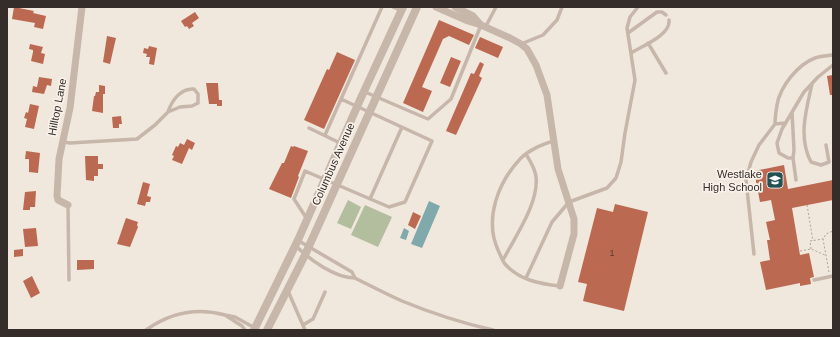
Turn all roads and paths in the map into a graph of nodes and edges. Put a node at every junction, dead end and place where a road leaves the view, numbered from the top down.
1 (82, 7) edge
2 (382, 7) edge
3 (393, 7) edge
4 (417, 7) edge
5 (436, 7) edge
6 (455, 7) edge
7 (496, 7) edge
8 (562, 7) edge
9 (638, 7) edge
10 (402, 9) edge
11 (666, 16) dead end
12 (669, 20) dead end
13 (483, 26) junction
14 (628, 33) junction
15 (648, 43) junction
16 (522, 44) junction
17 (631, 53) junction
18 (833, 56) edge
19 (833, 65) edge
20 (666, 73) dead end
21 (812, 83) junction
22 (364, 91) junction
23 (376, 97) junction
24 (341, 99) junction
25 (357, 106) junction
26 (168, 112) junction
27 (369, 112) junction
28 (792, 112) junction
29 (785, 123) junction
30 (775, 124) junction
31 (402, 127) junction
32 (309, 128) dead end
33 (325, 136) junction
34 (553, 141) junction
35 (62, 142) junction
36 (341, 144) junction
37 (826, 145) dead end
38 (526, 154) junction
39 (792, 158) junction
40 (325, 180) junction
41 (796, 180) dead end
42 (336, 185) junction
43 (370, 199) junction
44 (569, 202) junction
45 (68, 205) joint
46 (807, 205) dead end
47 (307, 220) junction
48 (833, 220) edge
49 (833, 223) edge
50 (833, 231) edge
51 (823, 239) junction
52 (813, 241) junction
53 (297, 243) junction
54 (308, 246) junction
55 (811, 249) junction
56 (800, 251) dead end
57 (754, 254) dead end
58 (305, 255) junction
59 (826, 255) junction
60 (503, 260) junction
61 (831, 276) edge
62 (355, 278) junction
63 (526, 278) junction
64 (69, 280) dead end
65 (814, 280) dead end
66 (560, 286) joint
67 (288, 289) junction
68 (325, 292) dead end
69 (268, 301) junction
70 (279, 307) junction
71 (225, 315) junction
72 (303, 325) junction
73 (254, 329) edge
74 (146, 330) edge
75 (245, 330) edge
76 (268, 330) edge
77 (305, 330) edge
78 (493, 330) edge

1 - 35 street, Hilltop Lane
2 - 24 lane
3 - 10 lane
4 - 23 street, Columbus Avenue
5 - 13 street
6 - 13 street
7 - 13 lane
8 - 16 lane
9 - 14 lane
10 - 22 street, Columbus Avenue
11 - 14 lane
12 - 15 lane
13 - 16 street
13 - 23 lane
14 - 17 lane
15 - 17 lane
15 - 20 lane
16 - 34 street
17 - 44 lane
18 - 30 lane
19 - 21 lane
21 - 28 lane
21 - 37 lane
22 - 23 lane
22 - 25 street, Columbus Avenue
23 - 27 street, Columbus Avenue
24 - 25 lane
24 - 33 lane
25 - 27 lane
25 - 36 street, Columbus Avenue
26 - 26 lane
26 - 35 lane
27 - 31 lane
27 - 42 street, Columbus Avenue
28 - 29 lane
28 - 39 lane
29 - 30 lane
29 - 39 lane
30 - 57 lane
31 - 43 lane
31 - 43 lane
32 - 33 lane
33 - 36 lane
34 - 38 lane
34 - 44 street
35 - 45 street, Hilltop Lane
36 - 40 street, Columbus Avenue
38 - 60 lane
38 - 60 lane
39 - 41 lane
40 - 42 lane
40 - 47 street, Columbus Avenue
40 - 47 lane
42 - 43 lane
42 - 54 street, Columbus Avenue
44 - 63 lane
44 - 66 street
45 - 64 lane
46 - 52 path
47 - 53 street, Columbus Avenue
48 - 49 path
50 - 51 path
51 - 52 path
51 - 59 path
52 - 55 path
53 - 54 lane
53 - 58 lane
53 - 69 street, Columbus Avenue
54 - 58 street, Columbus Avenue
54 - 62 lane
55 - 56 path
55 - 59 path
58 - 62 lane
58 - 67 street, Columbus Avenue
59 - 61 path
60 - 63 lane
61 - 65 lane
62 - 78 lane
63 - 66 lane
67 - 70 street, Columbus Avenue
67 - 72 lane
68 - 72 lane
69 - 70 street
69 - 73 street, Columbus Avenue
70 - 76 street, Columbus Avenue
71 - 73 lane
71 - 74 lane
71 - 75 lane
72 - 77 lane

